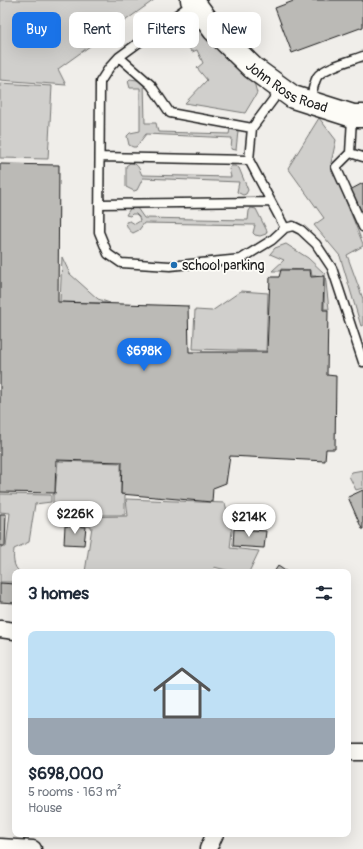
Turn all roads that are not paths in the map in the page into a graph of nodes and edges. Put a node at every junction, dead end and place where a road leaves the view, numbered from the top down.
1 (193, 1) edge
2 (363, 56) edge
3 (119, 57) junction
4 (281, 88) junction
5 (310, 102) junction
6 (358, 116) edge
7 (252, 128) junction
8 (350, 153) junction
9 (100, 157) junction
10 (363, 157) edge
11 (249, 160) junction
12 (271, 202) junction
13 (99, 204) junction
14 (363, 227) edge
15 (286, 228) junction
16 (363, 362) edge
17 (0, 629) edge
18 (12, 631) edge
19 (351, 752) edge
20 (363, 752) edge
21 (214, 837) edge
22 (0, 847) edge
23 (33, 849) edge
24 (208, 849) edge

1 - 3 lane
1 - 4 street, John Ross Road
2 - 5 lane
3 - 7 lane
3 - 9 lane
4 - 5 street, John Ross Road
4 - 7 lane
5 - 6 street, John Ross Road
6 - 8 lane
7 - 11 lane
8 - 10 lane
8 - 14 lane
9 - 11 lane
9 - 13 lane
11 - 12 lane
12 - 13 lane
12 - 15 lane
13 - 15 lane
15 - 16 lane
17 - 18 street
19 - 20 street
21 - 24 street
22 - 23 street

